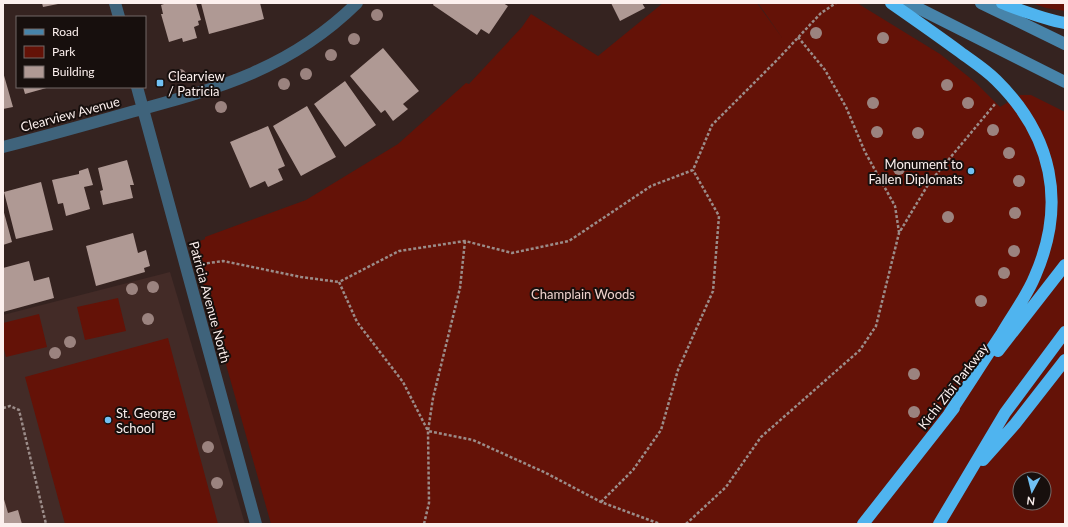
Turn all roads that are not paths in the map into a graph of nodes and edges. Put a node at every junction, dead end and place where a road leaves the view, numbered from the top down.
1 (115, 3) edge
2 (357, 3) edge
3 (891, 3) edge
4 (908, 3) edge
5 (981, 3) edge
6 (1002, 3) edge
7 (119, 16) edge
8 (1065, 23) edge
9 (1065, 44) edge
10 (1065, 82) edge
11 (137, 88) edge
12 (142, 109) junction
13 (3, 148) edge
14 (1065, 265) edge
15 (1065, 332) edge
16 (1065, 360) edge
17 (949, 414) junction
18 (965, 480) junction
19 (256, 524) edge
20 (863, 524) edge
21 (938, 524) edge

1 - 7 street
2 - 12 street, Clearview Avenue
3 - 17 highway
4 - 10 main road
5 - 9 main road
6 - 8 highway
11 - 12 street, Patricia Avenue North
12 - 13 street, Clearview Avenue
12 - 19 street, Patricia Avenue North
14 - 17 highway, Kichi Zībī Parkway
15 - 18 highway
16 - 18 highway
17 - 20 highway, Kichi Zībī Parkway
18 - 21 highway

